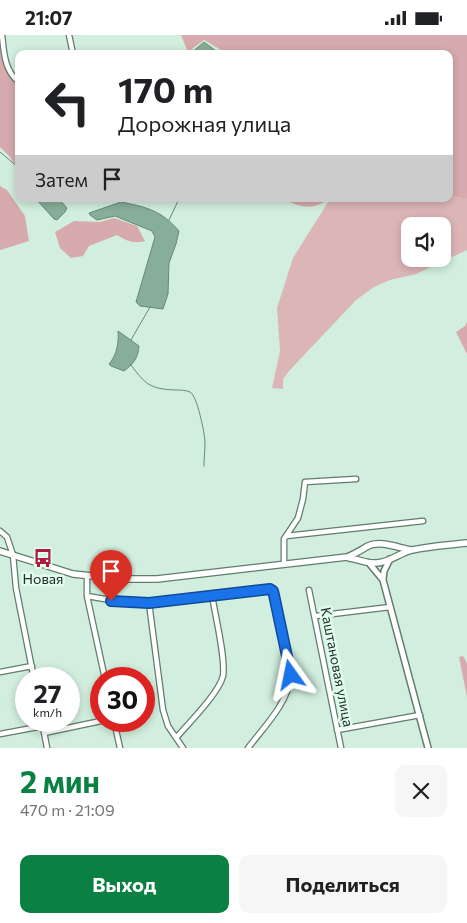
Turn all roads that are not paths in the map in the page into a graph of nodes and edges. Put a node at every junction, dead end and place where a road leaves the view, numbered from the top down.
1 (2, 35) edge
2 (70, 35) edge
3 (72, 50) edge
4 (15, 79) edge
5 (356, 479) dead end
6 (423, 521) dead end
7 (0, 531) edge
8 (286, 536) junction
9 (467, 543) edge
10 (388, 545) junction
11 (366, 548) junction
12 (412, 550) junction
13 (0, 551) edge
14 (13, 555) junction
15 (347, 557) junction
16 (390, 559) junction
17 (369, 563) junction
18 (284, 564) junction
19 (87, 576) junction
20 (383, 579) junction
21 (309, 590) dead end
22 (212, 595) junction
23 (88, 596) junction
24 (149, 603) junction
25 (390, 607) junction
26 (316, 616) junction
27 (32, 666) joint
28 (103, 667) edge
29 (0, 672) edge
30 (420, 715) junction
31 (90, 723) edge
32 (337, 730) junction
33 (15, 731) edge
34 (116, 732) edge
35 (44, 733) joint
36 (0, 734) edge
37 (176, 738) junction
38 (47, 748) edge
39 (120, 748) edge
40 (183, 748) edge
41 (248, 748) edge
42 (341, 748) edge
43 (428, 748) edge

1 - 4 street
2 - 3 street
5 - 8 street
6 - 8 street
7 - 14 street
8 - 18 street
9 - 12 main road
10 - 11 main road
10 - 12 main road
10 - 16 main road
11 - 15 main road
11 - 17 main road
12 - 16 main road
13 - 14 main road
14 - 19 main road
14 - 27 street
15 - 17 main road
15 - 18 main road
16 - 17 main road
16 - 20 street
17 - 20 street
18 - 19 main road
19 - 23 street
20 - 25 street
21 - 26 street, Каштановая улица
22 - 24 street
22 - 37 street
22 - 41 street
23 - 24 street
23 - 28 street
24 - 37 street
25 - 26 street
25 - 30 street
26 - 32 street, Каштановая улица
27 - 29 street
30 - 32 street
30 - 43 street
31 - 35 street
32 - 42 street, Каштановая улица
33 - 36 street
34 - 39 street
35 - 38 street
37 - 40 street

